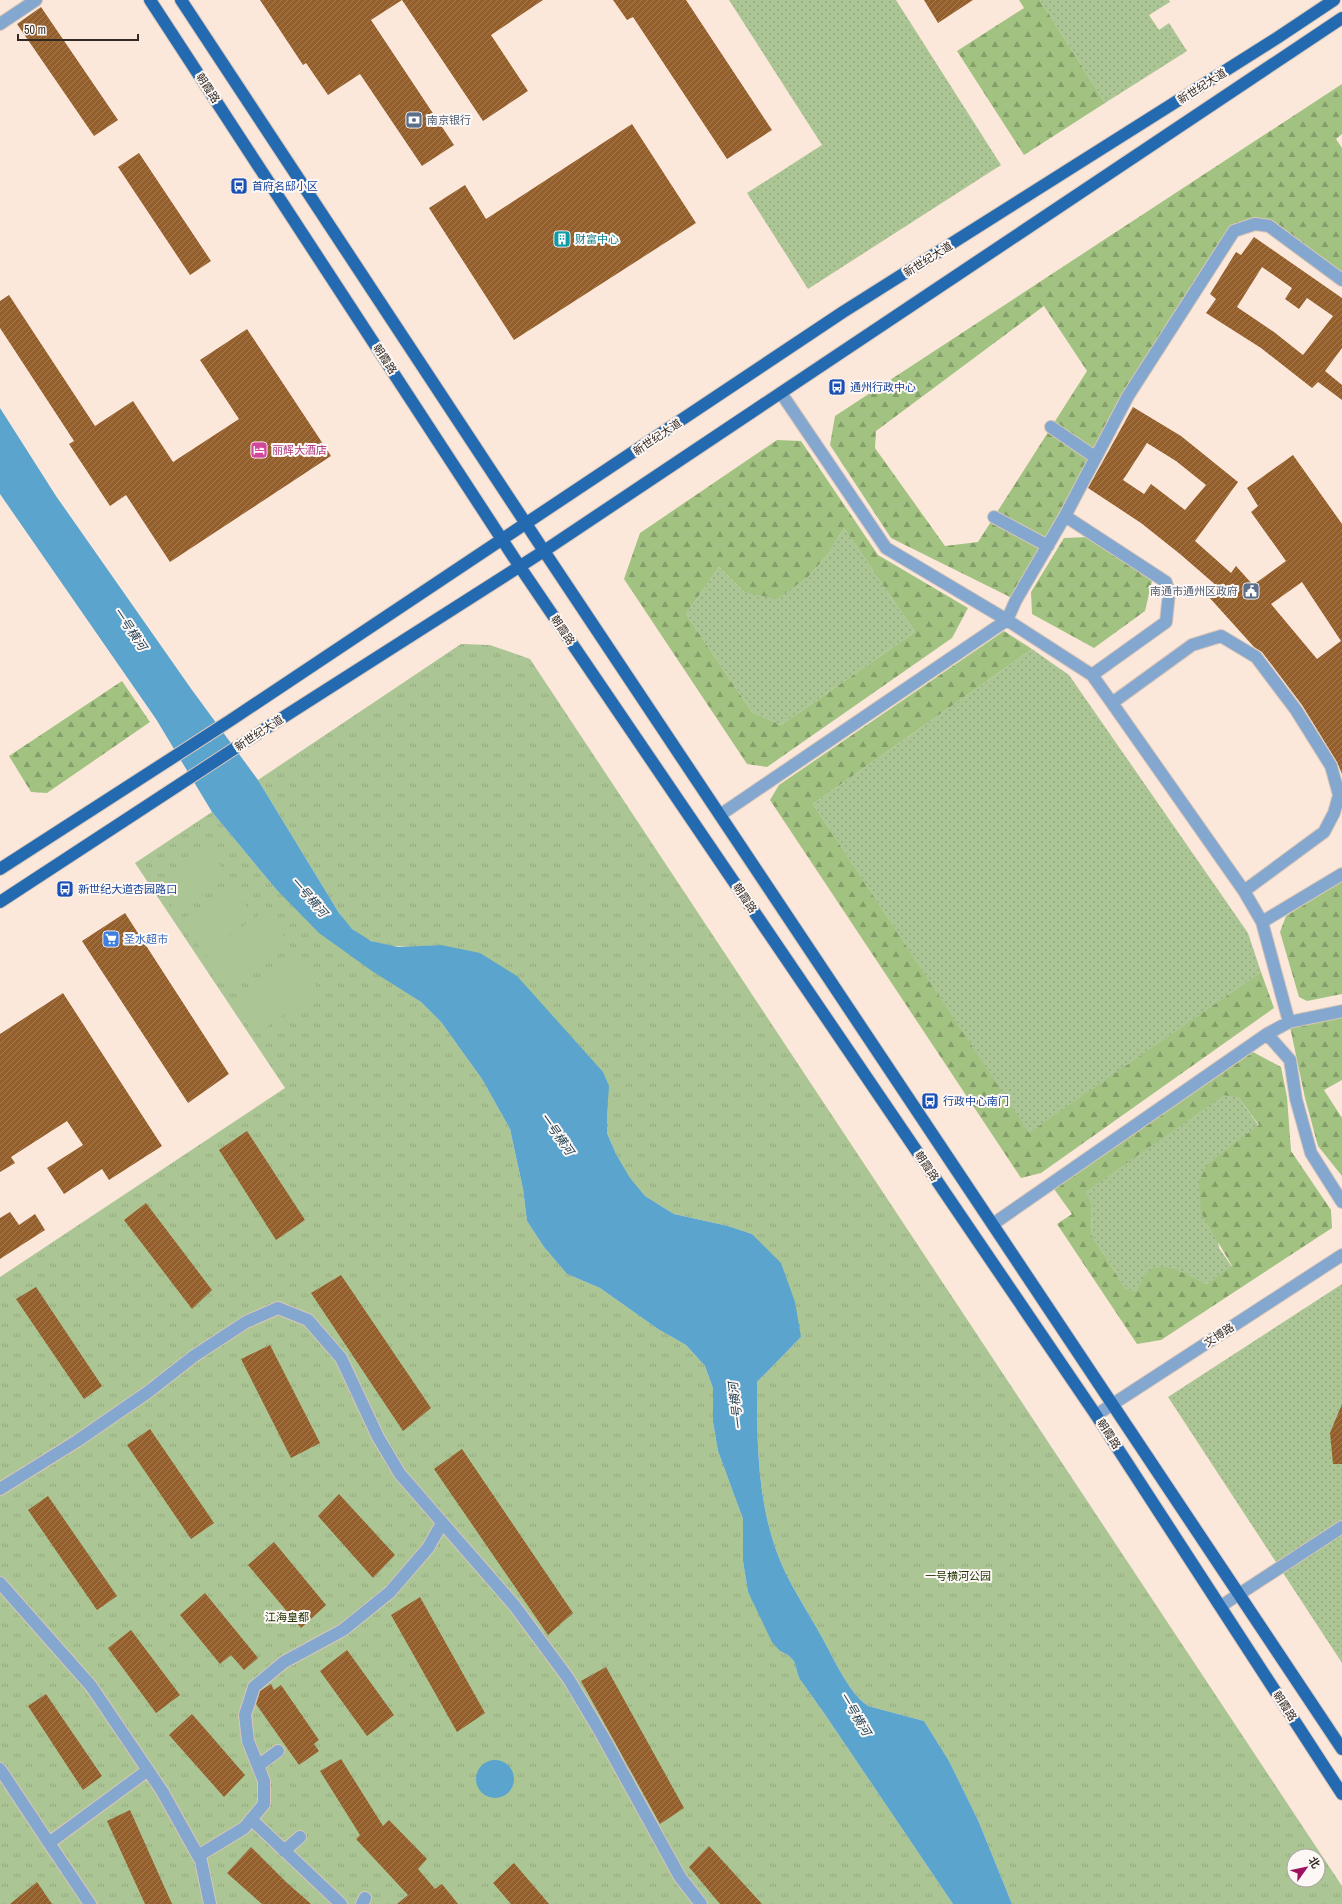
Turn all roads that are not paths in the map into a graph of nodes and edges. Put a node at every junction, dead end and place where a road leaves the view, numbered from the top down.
1 (36, 0) edge
2 (150, 0) edge
3 (181, 0) edge
4 (1334, 0) edge
5 (1342, 18) edge
6 (0, 24) edge
7 (1342, 280) edge
8 (781, 393) junction
9 (1051, 427) dead end
10 (1095, 457) junction
11 (1065, 516) junction
12 (994, 517) dead end
13 (526, 524) junction
14 (503, 540) junction
15 (1048, 546) junction
16 (544, 551) junction
17 (520, 567) junction
18 (1007, 620) junction
19 (1092, 675) junction
20 (1112, 703) junction
21 (720, 815) junction
22 (0, 869) edge
23 (1342, 874) edge
24 (1244, 891) junction
25 (0, 902) edge
26 (1262, 922) junction
27 (1342, 1011) edge
28 (1289, 1022) junction
29 (1267, 1034) junction
30 (1342, 1202) edge
31 (993, 1224) junction
32 (1342, 1255) edge
33 (1113, 1404) junction
34 (1096, 1415) junction
35 (0, 1489) edge
36 (442, 1523) junction
37 (1342, 1527) edge
38 (0, 1583) edge
39 (1221, 1606) junction
40 (1342, 1749) edge
41 (278, 1751) dead end
42 (258, 1766) junction
43 (0, 1769) edge
44 (148, 1770) junction
45 (1342, 1794) edge
46 (252, 1819) junction
47 (300, 1837) dead end
48 (49, 1843) junction
49 (284, 1851) junction
50 (198, 1856) junction
51 (90, 1904) edge
52 (210, 1904) edge
53 (341, 1904) edge
54 (701, 1904) edge

1 - 6 street
2 - 14 main road, 朝霞路
3 - 13 main road, 朝霞路
4 - 13 main road, 新世纪大道
5 - 8 main road, 新世纪大道
7 - 10 street
8 - 16 main road, 新世纪大道
8 - 18 street
9 - 10 street
10 - 11 street
11 - 15 street
11 - 19 street
12 - 15 street
13 - 14 main road, 新世纪大道
13 - 16 main road, 朝霞路
14 - 17 main road, 朝霞路
14 - 22 main road
15 - 18 street
16 - 17 main road, 新世纪大道
16 - 21 main road, 朝霞路
17 - 25 main road, 新世纪大道
17 - 34 main road, 朝霞路
18 - 19 street
18 - 21 street
19 - 20 street
20 - 24 street
20 - 24 street
21 - 31 main road, 朝霞路
23 - 26 street
24 - 26 street
26 - 28 street
27 - 28 street
28 - 29 street
29 - 30 street
29 - 31 street
31 - 33 main road, 朝霞路
32 - 33 street, 文博路
33 - 34 street, 文博路
33 - 40 main road, 朝霞路
34 - 39 main road, 朝霞路
35 - 36 street
36 - 42 street
36 - 54 street
37 - 39 street
38 - 44 street
39 - 45 main road, 朝霞路
41 - 42 street
42 - 46 street
43 - 48 street
44 - 48 street
44 - 50 street
46 - 49 street
46 - 50 street
47 - 49 street
48 - 51 street
49 - 53 street
50 - 52 street

